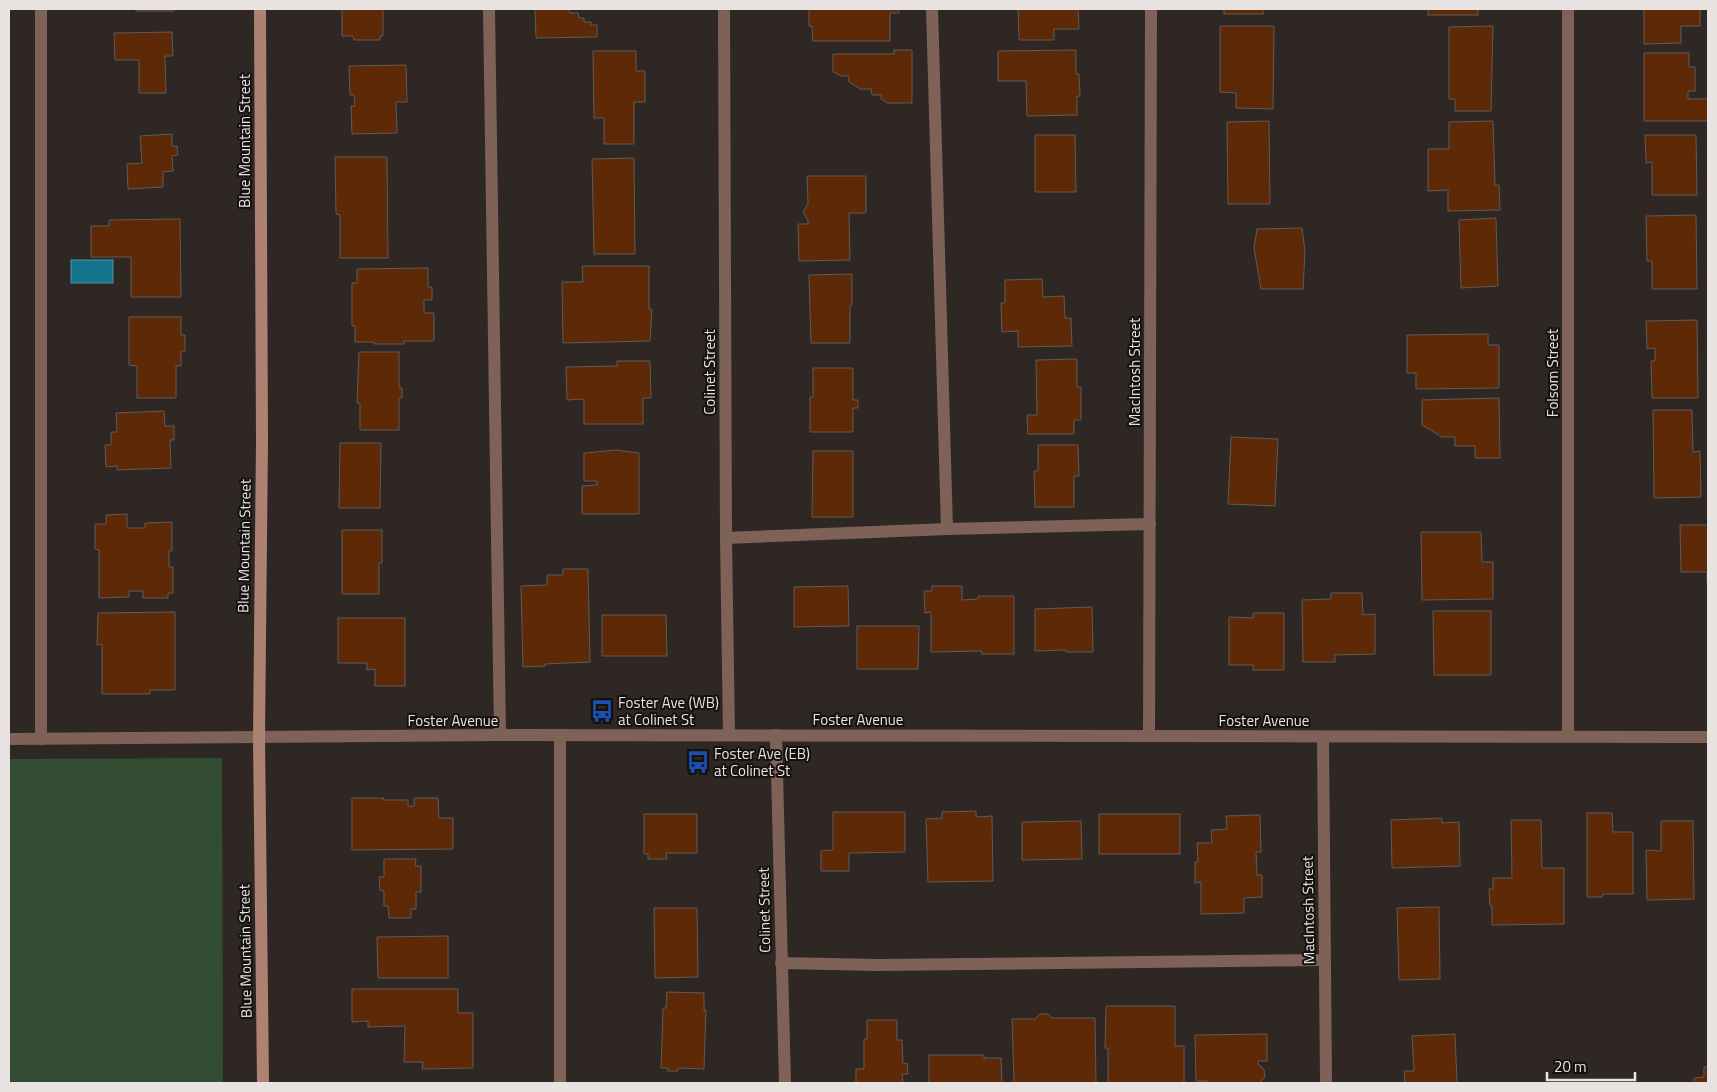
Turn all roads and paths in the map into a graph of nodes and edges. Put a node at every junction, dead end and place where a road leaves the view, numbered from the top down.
1 (41, 9) edge
2 (260, 9) edge
3 (489, 9) edge
4 (724, 9) edge
5 (932, 9) edge
6 (1151, 9) edge
7 (1568, 9) edge
8 (1150, 524) junction
9 (947, 529) junction
10 (726, 538) junction
11 (500, 735) junction
12 (730, 735) junction
13 (560, 736) junction
14 (776, 736) junction
15 (1149, 736) junction
16 (1323, 737) junction
17 (1568, 737) junction
18 (1708, 737) edge
19 (258, 738) junction
20 (9, 739) edge
21 (41, 739) junction
22 (1324, 960) junction
23 (781, 963) junction
24 (263, 1083) edge
25 (560, 1083) edge
26 (785, 1083) edge
27 (1326, 1083) edge

1 - 21 street
2 - 19 main road, Blue Mountain Street
3 - 11 street
4 - 10 street, Colinet Street
5 - 9 street
6 - 8 street, MacIntosh Street
7 - 17 street, Folsom Street
8 - 9 street
8 - 15 street, MacIntosh Street
9 - 10 street
10 - 12 street, Colinet Street
11 - 13 street, Foster Avenue
11 - 19 street, Foster Avenue
12 - 13 street, Foster Avenue
12 - 14 street, Foster Avenue
13 - 25 street
14 - 15 street, Foster Avenue
14 - 23 street, Colinet Street
15 - 16 street, Foster Avenue
16 - 17 street, Foster Avenue
16 - 22 street, MacIntosh Street
17 - 18 street, Foster Avenue
19 - 21 street, Foster Avenue
19 - 24 main road, Blue Mountain Street
20 - 21 street, Foster Avenue
22 - 23 street
22 - 27 street, MacIntosh Street
23 - 26 street, Colinet Street

